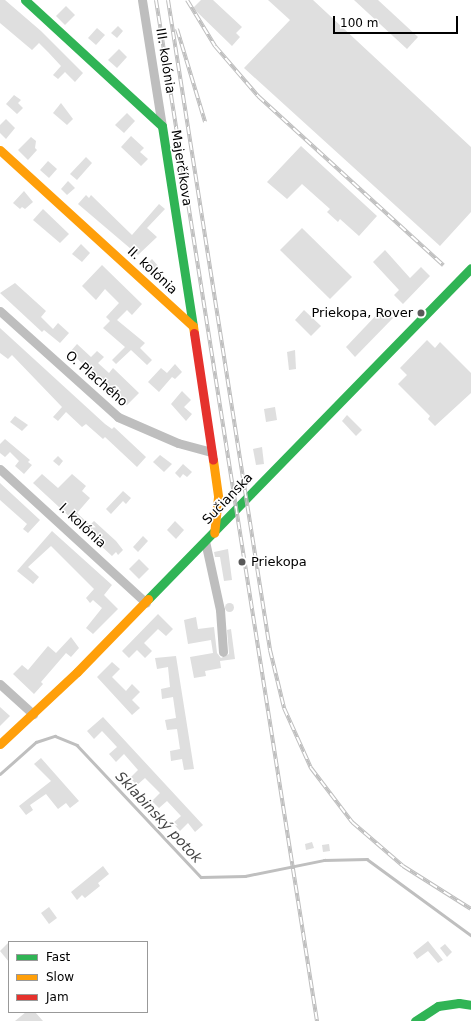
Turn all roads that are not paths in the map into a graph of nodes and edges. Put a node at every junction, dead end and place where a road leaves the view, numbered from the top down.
1 (25, 0) edge
2 (142, 0) edge
3 (162, 126) junction
4 (0, 150) edge
5 (471, 268) edge
6 (0, 311) edge
7 (193, 326) junction
8 (212, 452) junction
9 (0, 469) edge
10 (214, 533) junction
11 (205, 541) junction
12 (146, 603) junction
13 (223, 652) dead end
14 (0, 684) edge
15 (34, 714) junction
16 (0, 744) edge
17 (471, 1005) edge
18 (415, 1021) edge

1 - 3 street, Majerčíkova
2 - 3 street, III. kolónia
3 - 7 street, Majerčíkova
4 - 7 street, II. kolónia
5 - 10 street, Sučianska
6 - 8 street, O. Plachého
7 - 8 street
8 - 10 street
9 - 12 street, I. kolónia
10 - 11 street, Sučianska
11 - 12 street, Sučianska
11 - 13 street
12 - 15 street, Sučianska
14 - 15 street
15 - 16 street, Sučianska
17 - 18 street

